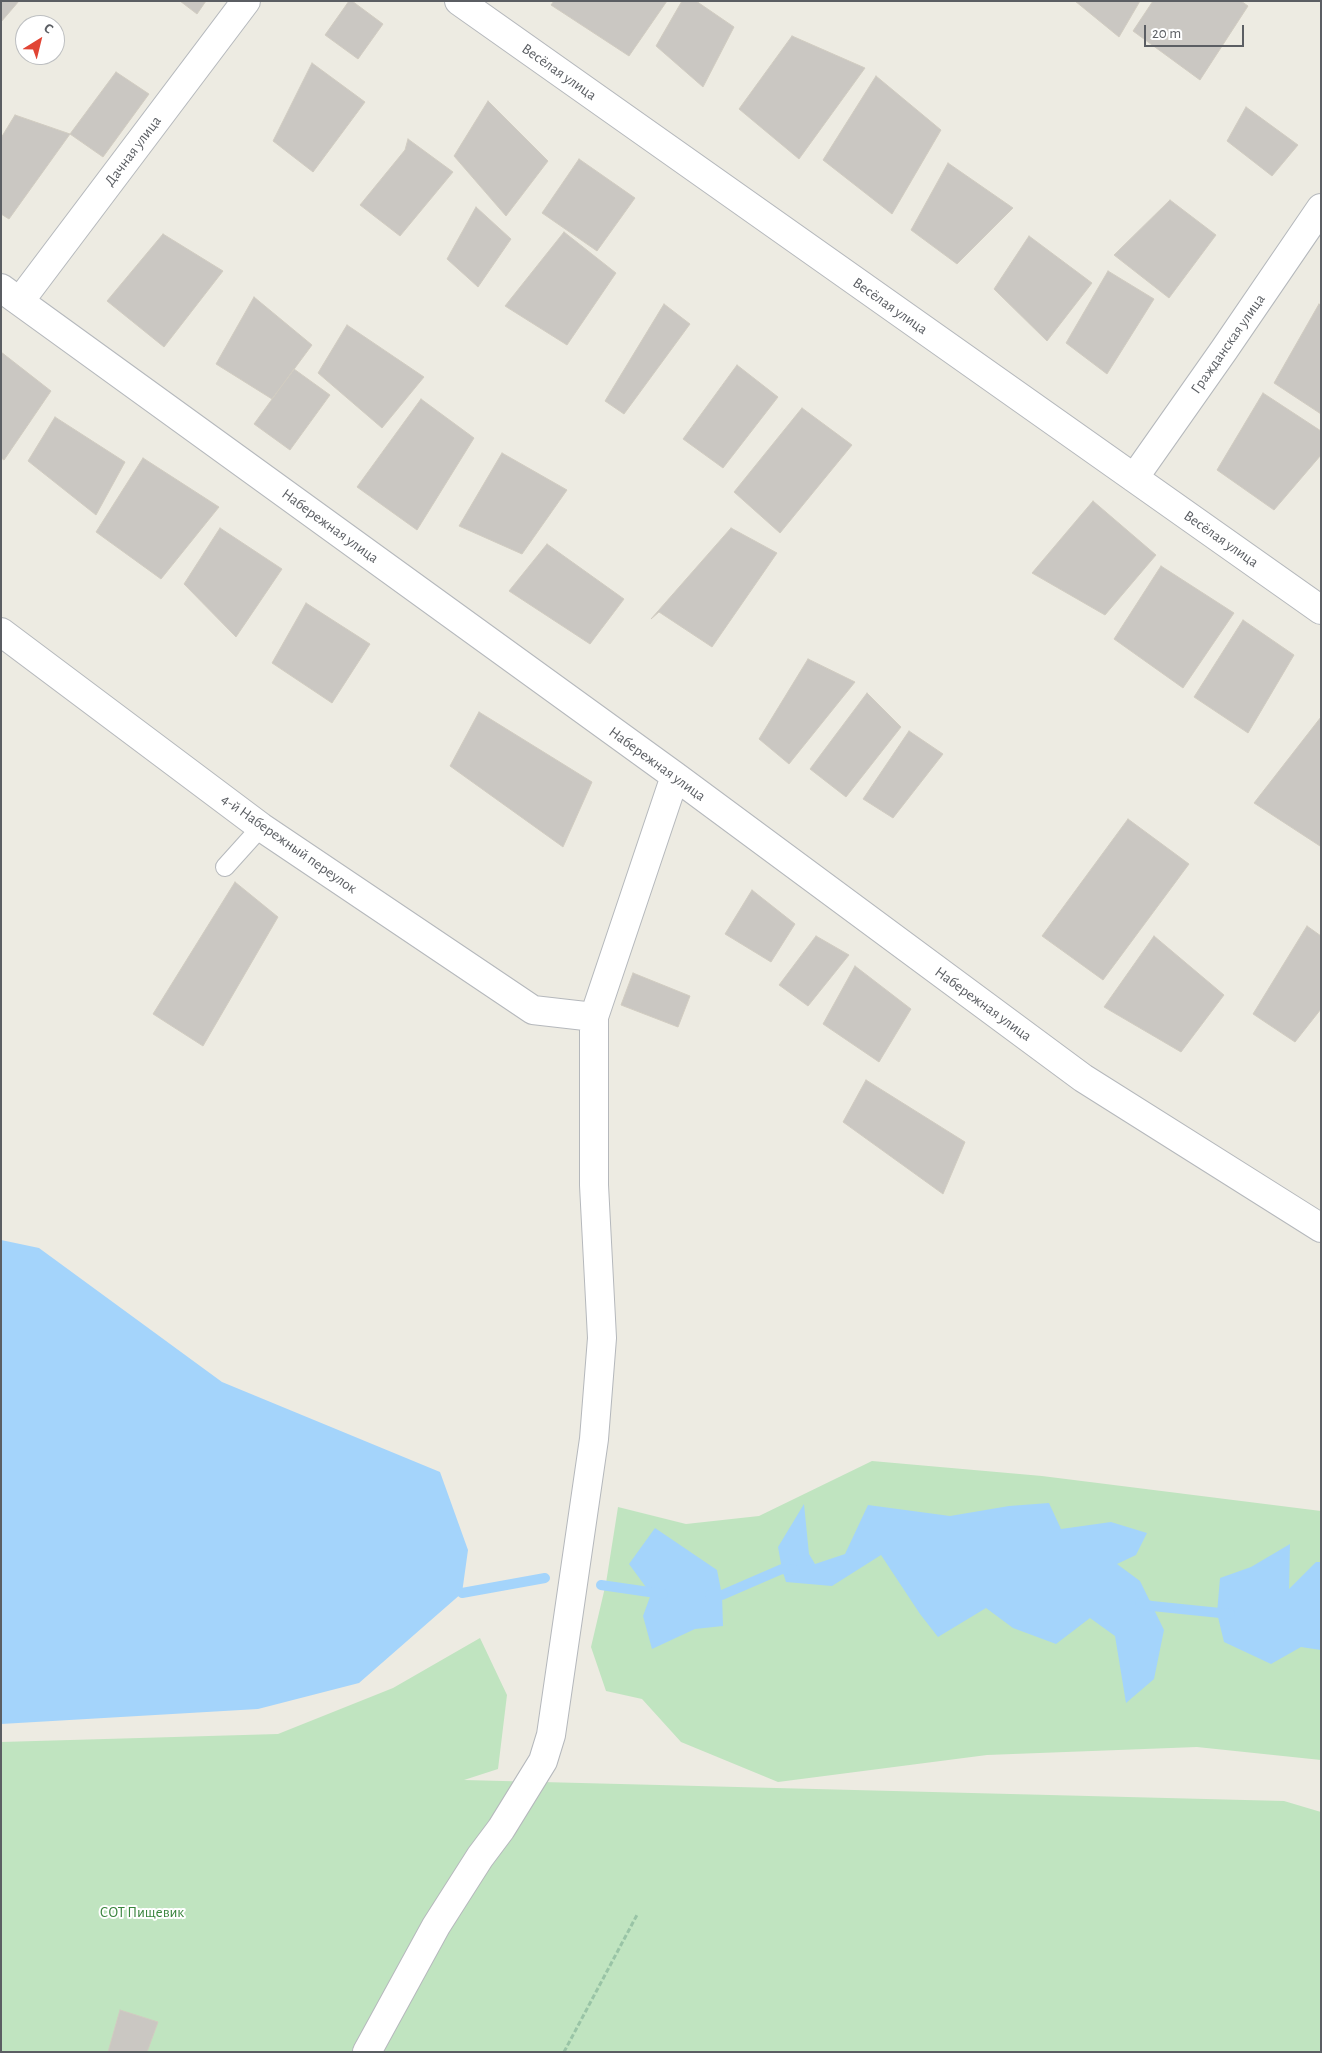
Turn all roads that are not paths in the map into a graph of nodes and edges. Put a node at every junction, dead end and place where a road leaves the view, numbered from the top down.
1 (246, 1) edge
2 (459, 1) edge
3 (1321, 208) edge
4 (11, 295) edge
5 (1134, 478) junction
6 (1321, 610) edge
7 (1, 632) edge
8 (674, 776) junction
9 (261, 827) junction
10 (225, 867) dead end
11 (594, 1017) junction
12 (1321, 1228) edge
13 (367, 2052) edge

1 - 4 street, Дачная улица
2 - 5 street, Весёлая улица
3 - 5 street, Гражданская улица
4 - 8 street, Набережная улица
5 - 6 street, Весёлая улица
7 - 9 street, 4-й Набережный переулок
8 - 11 street
8 - 12 street, Набережная улица
9 - 10 lane
9 - 11 street, 4-й Набережный переулок
11 - 13 street

